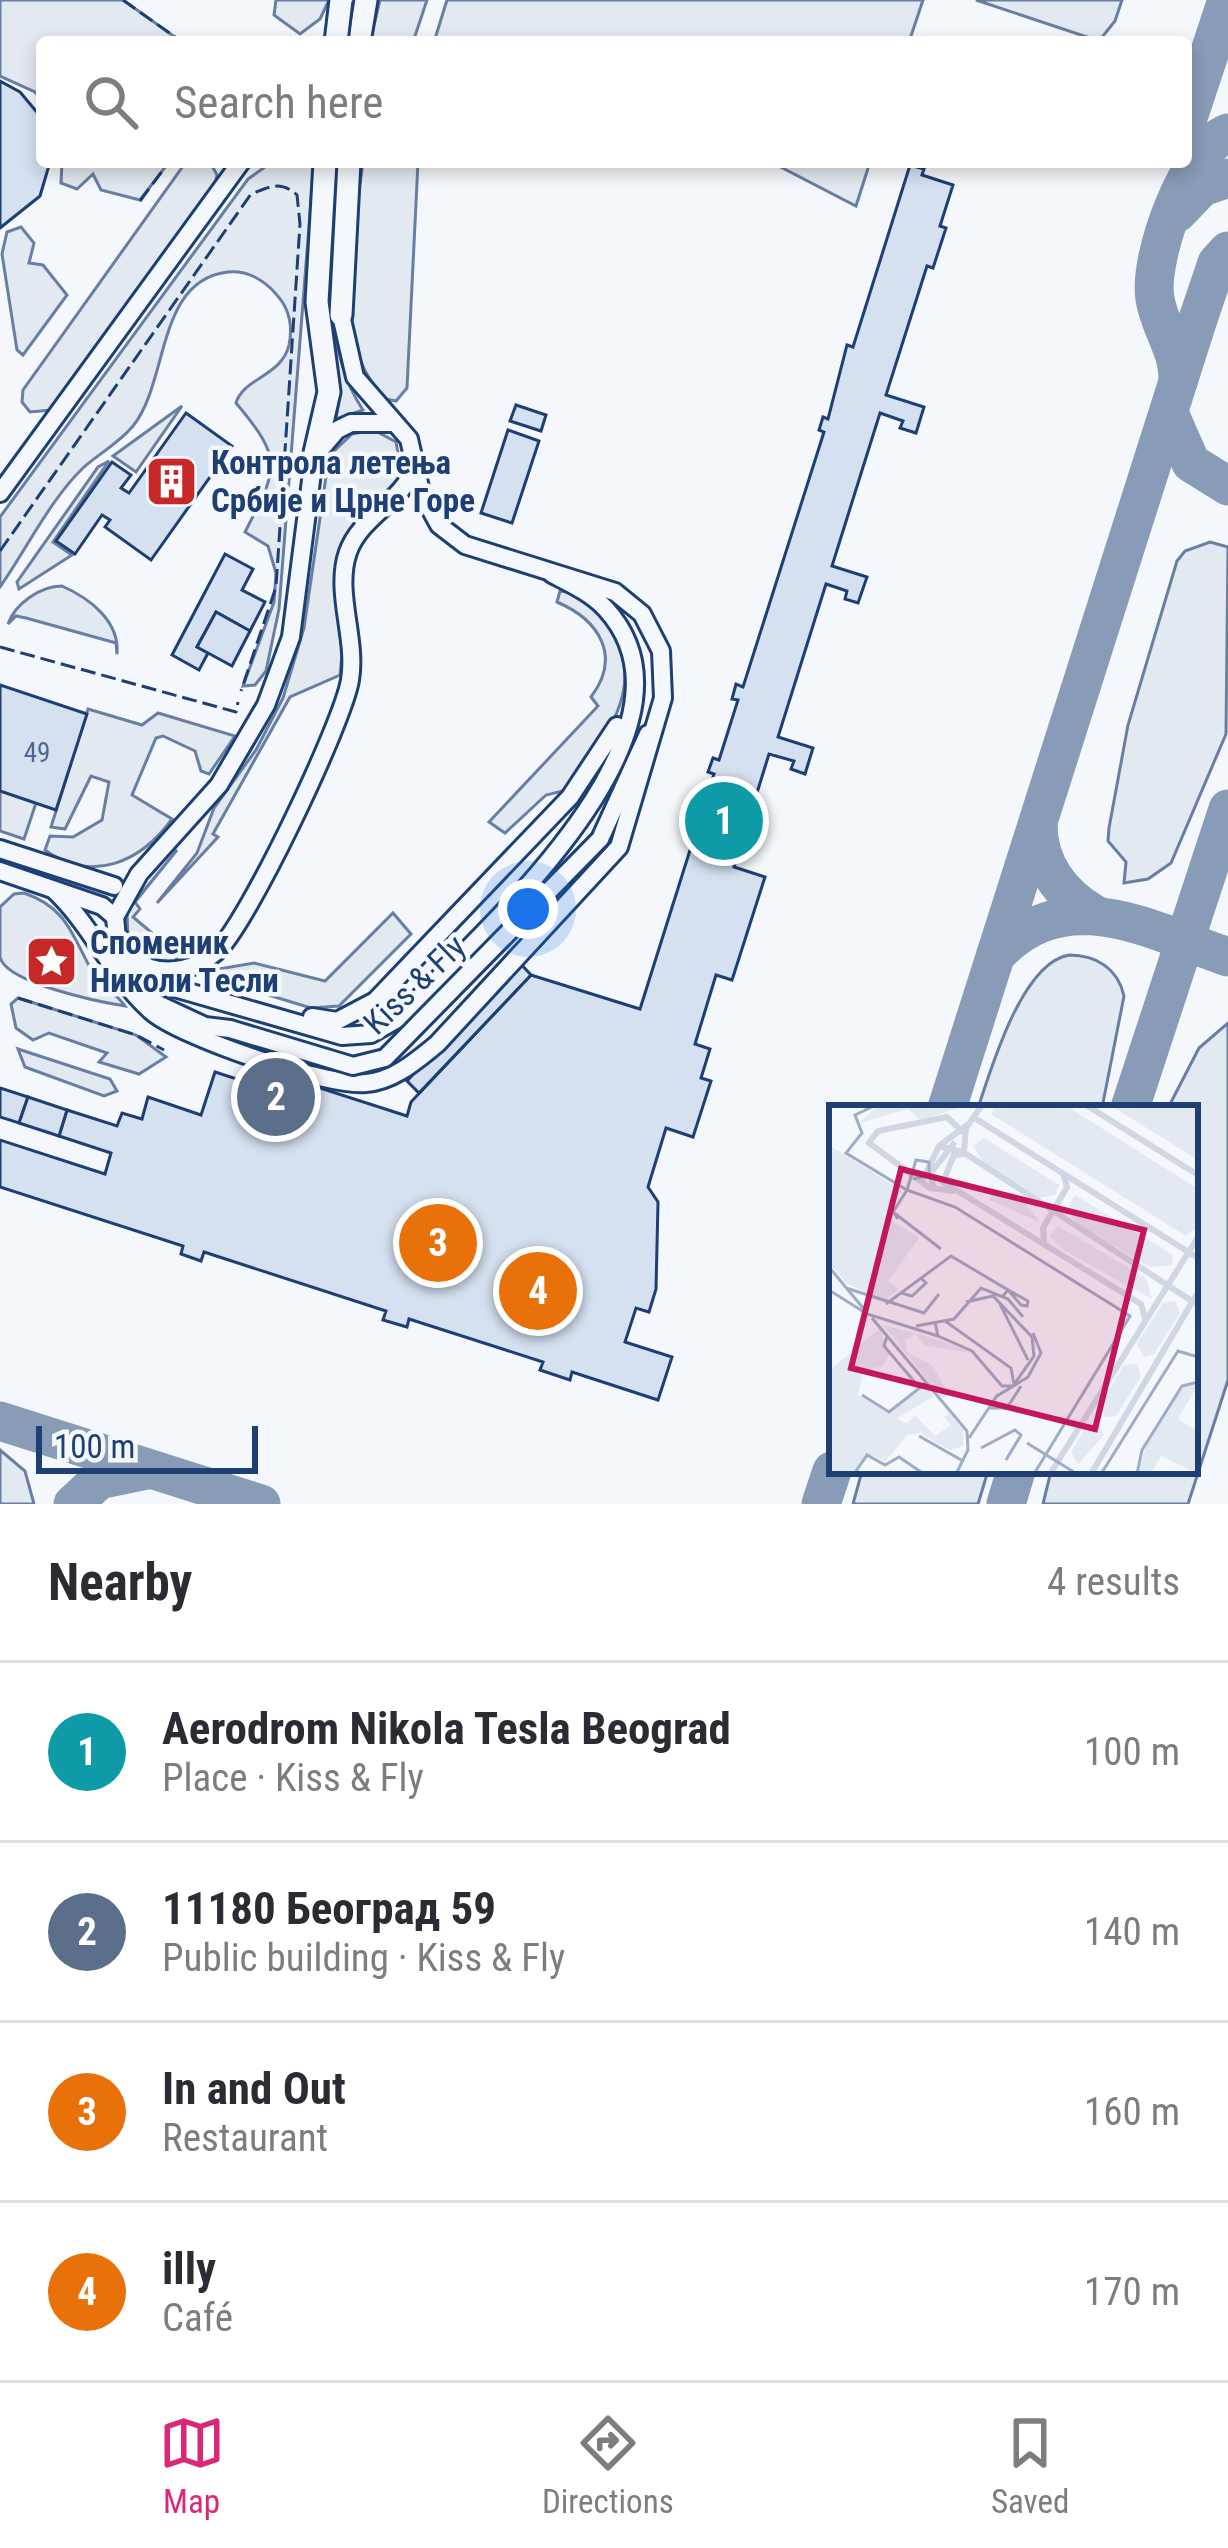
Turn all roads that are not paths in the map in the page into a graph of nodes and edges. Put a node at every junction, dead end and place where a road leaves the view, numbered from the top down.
1 (341, 0) edge
2 (363, 0) edge
3 (334, 36) edge
4 (337, 36) edge
5 (360, 36) edge
6 (237, 168) edge
7 (325, 168) edge
8 (349, 168) edge
9 (341, 315) joint
10 (394, 423) junction
11 (314, 457) junction
12 (418, 461) junction
13 (0, 493) edge
14 (552, 574) junction
15 (632, 692) junction
16 (635, 776) junction
17 (0, 849) edge
18 (156, 856) junction
19 (0, 871) edge
20 (114, 886) junction
21 (54, 890) junction
22 (110, 917) junction
23 (96, 937) junction
24 (135, 993) junction
25 (197, 994) junction

1 - 3 main road, bridge
2 - 4 street
2 - 5 main road
6 - 13 street
7 - 11 main road
8 - 9 main road
9 - 10 street
10 - 11 street
10 - 12 street
11 - 18 street
12 - 14 street
12 - 22 street
14 - 15 street
14 - 16 street
15 - 25 street
15 - 25 street
16 - 24 street, Kiss & Fly, bridge
16 - 24 street
17 - 20 street
18 - 20 street
18 - 22 street
19 - 21 street
20 - 22 street
21 - 22 street
21 - 23 street
22 - 23 street
22 - 25 street
23 - 24 street

